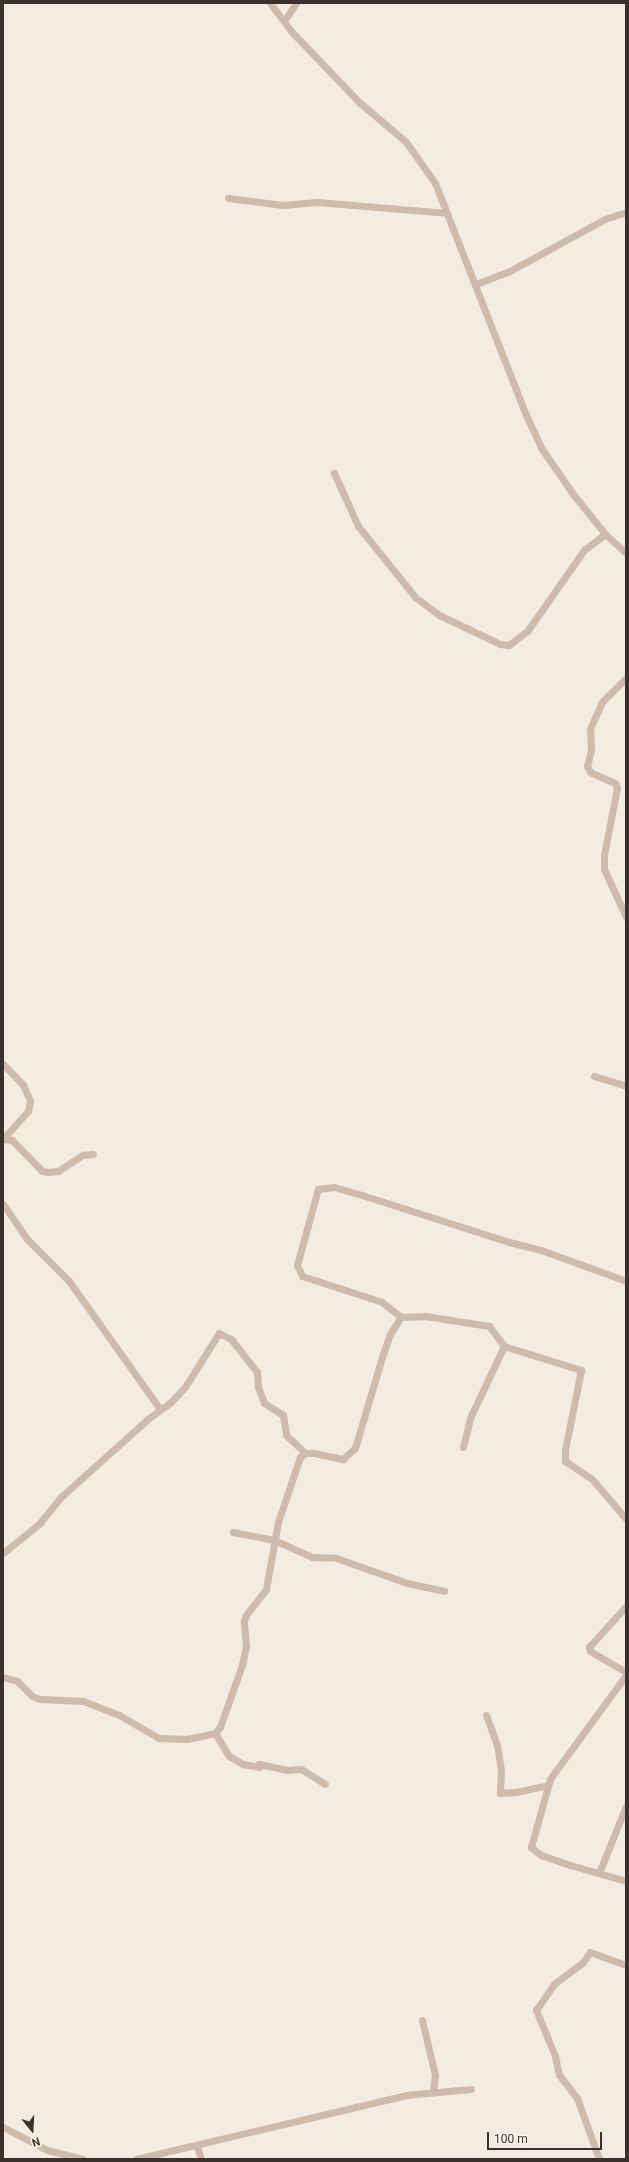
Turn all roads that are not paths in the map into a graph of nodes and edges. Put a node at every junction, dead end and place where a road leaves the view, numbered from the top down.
1 (270, 3) edge
2 (296, 3) edge
3 (284, 21) junction
4 (228, 198) dead end
5 (626, 212) edge
6 (447, 213) junction
7 (476, 284) junction
8 (334, 473) dead end
9 (605, 534) junction
10 (626, 552) edge
11 (626, 678) edge
12 (626, 917) edge
13 (3, 1064) edge
14 (594, 1076) dead end
15 (626, 1086) edge
16 (3, 1139) edge
17 (94, 1154) dead end
18 (3, 1204) edge
19 (626, 1281) edge
20 (401, 1318) junction
21 (504, 1346) junction
22 (160, 1409) junction
23 (463, 1447) dead end
24 (305, 1453) junction
25 (626, 1519) edge
26 (233, 1532) dead end
27 (274, 1540) junction
28 (3, 1553) edge
29 (444, 1592) dead end
30 (626, 1606) edge
31 (626, 1672) edge
32 (626, 1675) edge
33 (3, 1677) edge
34 (486, 1715) dead end
35 (215, 1733) junction
36 (325, 1784) dead end
37 (548, 1785) junction
38 (626, 1806) edge
39 (599, 1873) junction
40 (626, 1881) edge
41 (626, 1965) edge
42 (422, 2020) dead end
43 (471, 2089) dead end
44 (433, 2092) junction
45 (3, 2127) edge
46 (197, 2146) junction
47 (65, 2157) edge
48 (83, 2159) edge
49 (136, 2159) edge
50 (201, 2159) edge
51 (599, 2159) edge

1 - 3 street
2 - 3 street
3 - 6 street
4 - 6 street
5 - 7 street
6 - 7 street
7 - 9 street
8 - 9 street
9 - 10 street
11 - 12 street
13 - 16 street
14 - 15 street
16 - 17 street
18 - 22 street
19 - 20 street
20 - 21 street
20 - 24 street
21 - 23 street
21 - 25 street
22 - 24 street
22 - 28 street
24 - 27 street
26 - 27 street
27 - 29 street
27 - 35 street
30 - 31 street
32 - 37 street
33 - 35 street
34 - 37 street
35 - 36 street
37 - 39 street
38 - 39 street
39 - 40 street
41 - 51 street
42 - 44 street
43 - 44 street
44 - 46 street
45 - 47 street
46 - 49 street
46 - 50 street
47 - 48 street

